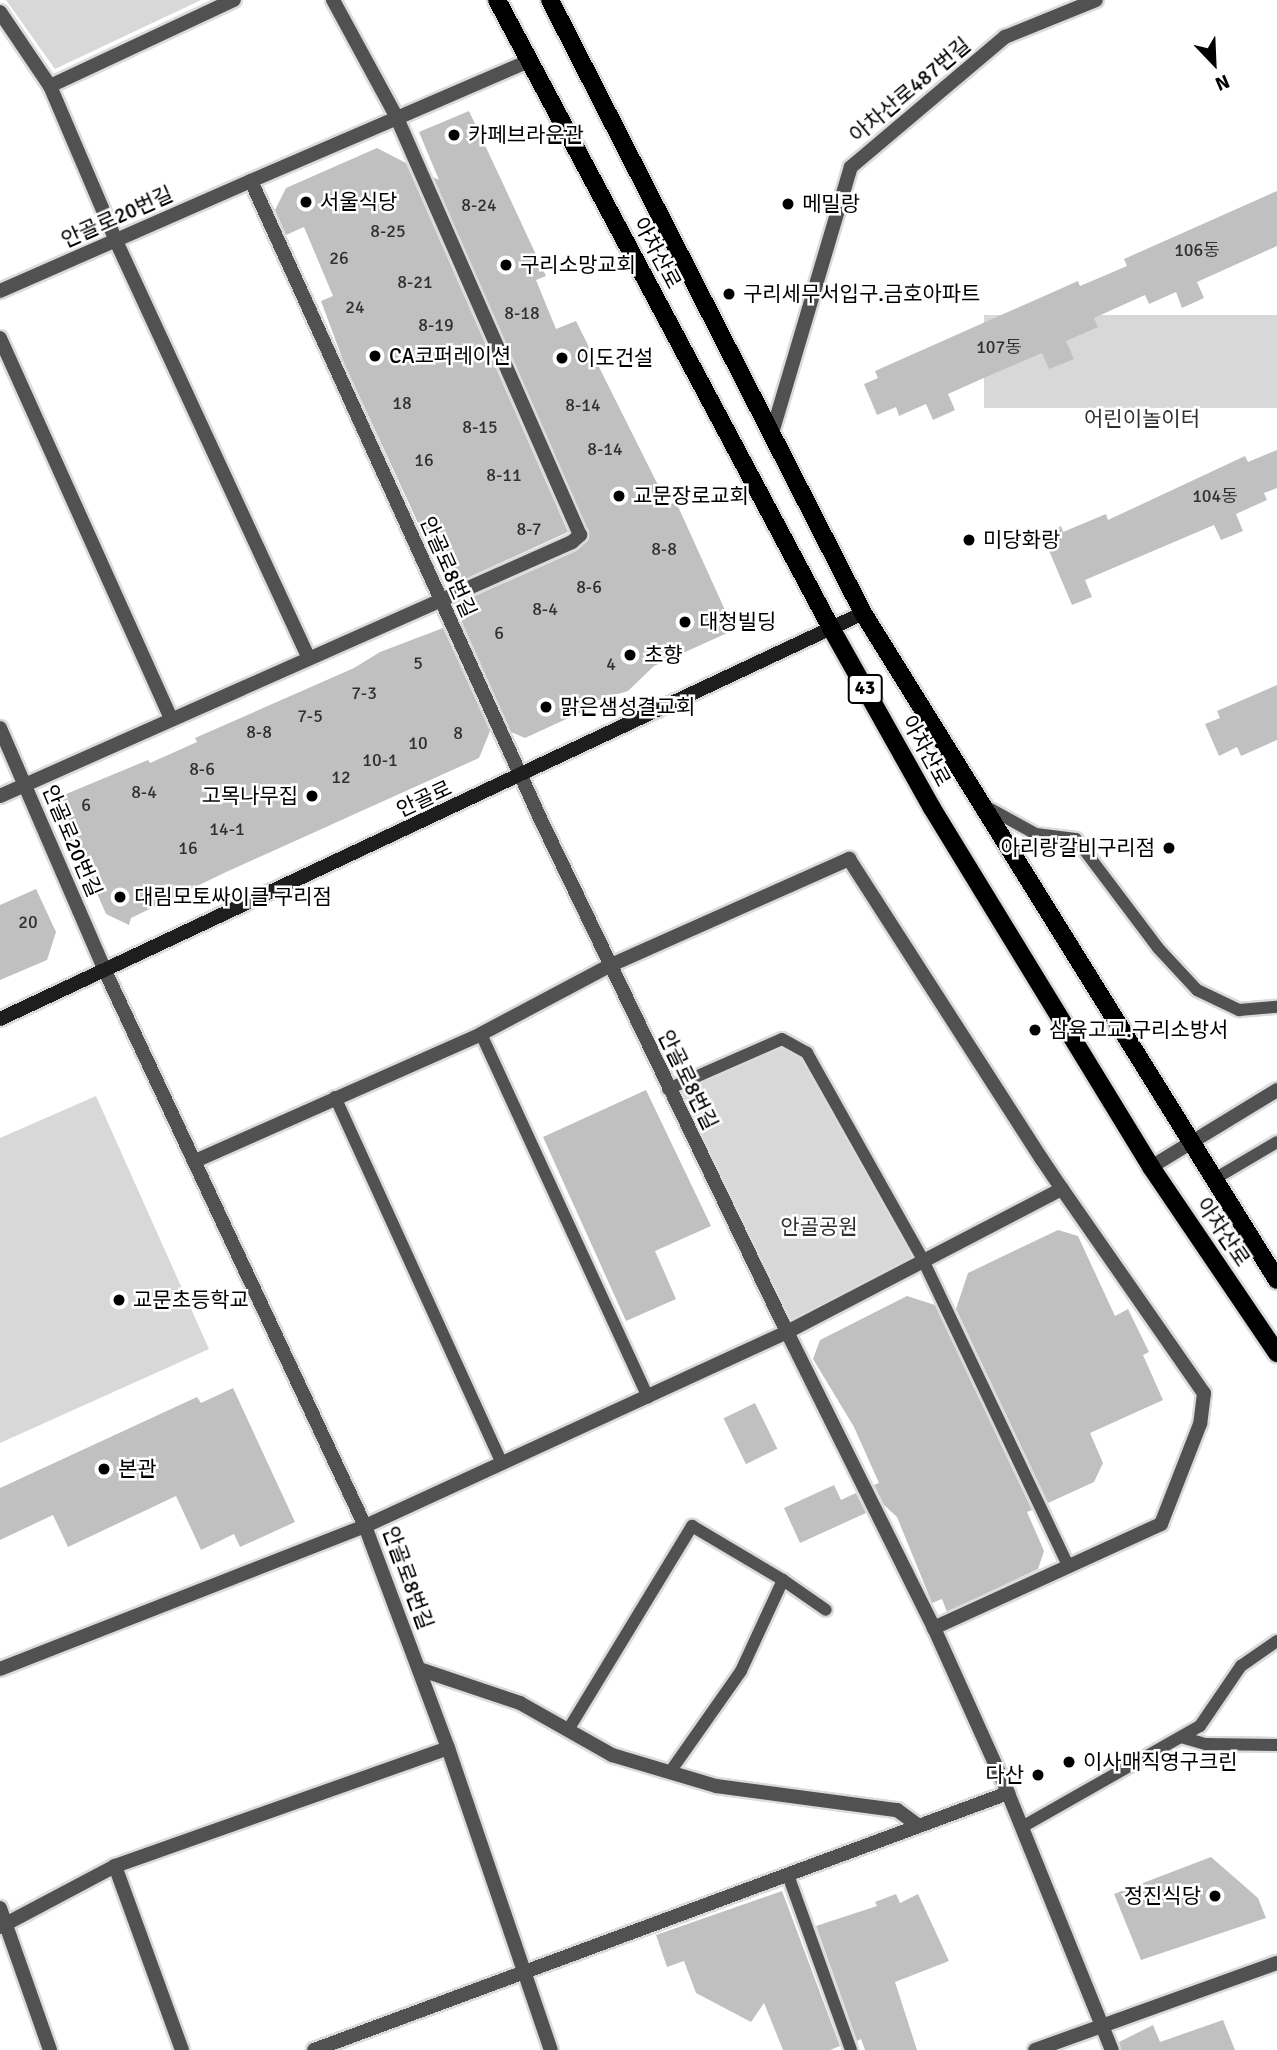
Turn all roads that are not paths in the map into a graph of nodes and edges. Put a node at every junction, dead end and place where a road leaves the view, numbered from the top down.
1 (234, 0) edge
2 (332, 0) edge
3 (497, 0) edge
4 (550, 0) edge
5 (1096, 0) edge
6 (0, 12) edge
7 (529, 61) junction
8 (51, 86) junction
9 (397, 118) junction
10 (251, 181) junction
11 (116, 241) junction
12 (0, 291) edge
13 (0, 338) edge
14 (772, 433) junction
15 (439, 600) junction
16 (863, 613) junction
17 (831, 628) junction
18 (308, 656) junction
19 (171, 718) junction
20 (0, 728) edge
21 (520, 777) junction
22 (25, 784) junction
23 (0, 796) edge
24 (984, 806) junction
25 (611, 965) junction
26 (105, 971) junction
27 (1277, 1007) edge
28 (0, 1019) edge
29 (481, 1034) junction
30 (668, 1089) junction
31 (1277, 1090) edge
32 (335, 1097) junction
33 (1277, 1143) edge
34 (1194, 1144) junction
35 (195, 1161) junction
36 (1151, 1167) junction
37 (1216, 1178) junction
38 (1062, 1189) junction
39 (923, 1260) junction
40 (1277, 1280) edge
41 (788, 1332) junction
42 (1277, 1353) edge
43 (648, 1397) junction
44 (502, 1464) junction
45 (365, 1526) junction
46 (1069, 1565) junction
47 (783, 1580) junction
48 (827, 1610) dead end
49 (934, 1628) junction
50 (1277, 1641) edge
51 (0, 1669) edge
52 (419, 1669) junction
53 (568, 1730) junction
54 (1181, 1737) junction
55 (1277, 1745) edge
56 (448, 1748) junction
57 (670, 1772) junction
58 (1008, 1793) junction
59 (919, 1826) junction
60 (1022, 1828) junction
61 (115, 1866) junction
62 (788, 1875) junction
63 (0, 1908) edge
64 (3, 1927) edge
65 (1277, 1963) edge
66 (521, 1972) junction
67 (1103, 2026) junction
68 (50, 2050) edge
69 (183, 2050) edge
70 (314, 2050) edge
71 (551, 2050) edge
72 (851, 2050) edge
73 (1035, 2050) edge
74 (1112, 2050) edge

1 - 8 street
2 - 9 street
3 - 7 main road, 아차산로 / 43
4 - 14 main road, 아차산로 / 43
5 - 14 street, 아차산로487번길
6 - 8 street
7 - 9 street
7 - 17 main road, 아차산로 / 43
8 - 11 street
9 - 10 street
9 - 15 street
10 - 11 street, 안골로20번길
10 - 15 street, 안골로8번길
11 - 12 street, 안골로20번길
11 - 18 street
13 - 19 street
14 - 16 main road, 아차산로 / 43
15 - 18 street
15 - 21 street, 안골로8번길
16 - 17 street, 안골로
16 - 24 main road, 아차산로 / 43
17 - 21 street, 안골로
17 - 36 main road, 아차산로 / 43
18 - 19 street
19 - 22 street
20 - 22 street, 안골로20번길
21 - 25 street, 안골로8번길
21 - 26 street, 안골로
22 - 23 street
22 - 26 street, 안골로20번길
24 - 27 lane
24 - 34 main road, 아차산로 / 43
25 - 29 street
25 - 30 street, 안골로8번길
25 - 38 street
26 - 28 street, 안골로
26 - 35 street, 안골로20번길
29 - 32 street
29 - 43 lane
30 - 39 lane
30 - 41 street, 안골로8번길
31 - 34 street
32 - 35 street
32 - 44 lane
33 - 37 lane
34 - 36 street
34 - 37 main road, 아차산로 / 43
35 - 45 street, 안골로20번길
36 - 42 main road, 아차산로 / 43
37 - 40 main road, 아차산로 / 43
38 - 39 street
38 - 46 street
39 - 41 street
39 - 46 lane
41 - 43 street, 안골로8번길
41 - 49 street
43 - 44 street, 안골로8번길
44 - 45 street, 안골로8번길
45 - 51 street
45 - 52 street, 안골로8번길
46 - 49 street
47 - 48 lane
47 - 53 lane
47 - 57 lane
49 - 58 street
50 - 54 lane
52 - 53 street
52 - 56 street, 안골로8번길
53 - 57 street
54 - 55 lane
54 - 60 lane
56 - 61 street
56 - 66 street, 안골로8번길
57 - 59 street
58 - 59 street
58 - 60 street
59 - 62 street
60 - 67 street
61 - 64 street
61 - 69 street
62 - 66 street
62 - 72 lane
63 - 64 street
64 - 68 street
65 - 67 street
66 - 70 street
66 - 71 street, 안골로8번길
67 - 73 street
67 - 74 street

